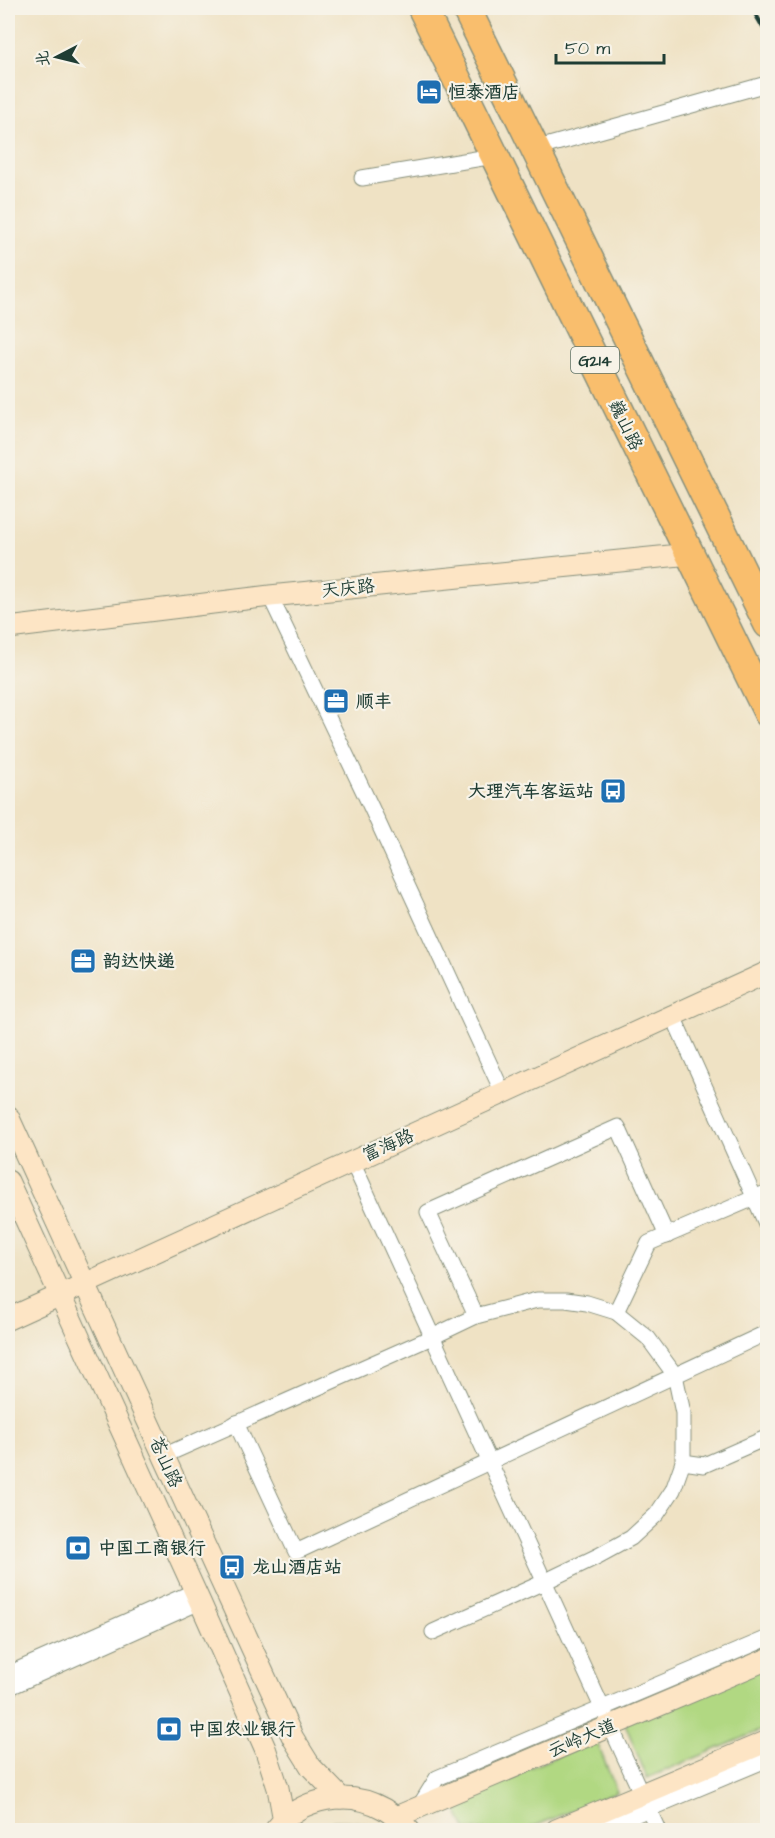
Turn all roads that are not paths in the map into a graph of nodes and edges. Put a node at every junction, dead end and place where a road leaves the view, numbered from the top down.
1 (422, 8) edge
2 (466, 8) edge
3 (768, 91) edge
4 (535, 149) junction
5 (494, 156) junction
6 (362, 178) dead end
7 (690, 554) junction
8 (270, 596) junction
9 (768, 624) edge
10 (8, 628) edge
11 (768, 713) edge
12 (768, 972) edge
13 (673, 1016) junction
14 (503, 1093) junction
15 (8, 1116) edge
16 (352, 1161) junction
17 (8, 1181) edge
18 (761, 1195) edge
19 (768, 1228) edge
20 (667, 1236) junction
21 (84, 1284) junction
22 (60, 1295) junction
23 (616, 1312) junction
24 (476, 1316) junction
25 (8, 1318) edge
26 (768, 1332) edge
27 (432, 1337) junction
28 (675, 1375) junction
29 (236, 1423) junction
30 (768, 1437) edge
31 (163, 1456) junction
32 (489, 1461) junction
33 (683, 1462) junction
34 (544, 1582) junction
35 (198, 1597) junction
36 (433, 1632) dead end
37 (768, 1638) edge
38 (768, 1659) edge
39 (8, 1674) edge
40 (8, 1688) edge
41 (606, 1717) junction
42 (768, 1741) edge
43 (768, 1759) edge
44 (341, 1798) junction
45 (645, 1802) junction
46 (403, 1824) edge
47 (279, 1826) edge
48 (556, 1830) edge
49 (599, 1830) edge
50 (658, 1830) edge

1 - 5 highway, 巍山路 / G214
2 - 4 highway, G214
3 - 4 street
4 - 5 highway
4 - 9 highway, G214
5 - 6 street
5 - 7 highway, 巍山路 / G214
7 - 8 street, 天庆路
7 - 11 highway, 巍山路 / G214
8 - 10 street, 天庆路
8 - 14 street
12 - 13 street, 富海路
13 - 14 street, 富海路
13 - 18 street
14 - 16 street, 富海路
15 - 21 street, 苍山路
16 - 21 street, 富海路
16 - 27 street
17 - 22 street, 苍山路
18 - 19 street
18 - 20 street
20 - 23 street
20 - 24 street
21 - 22 street, 富海路
21 - 31 street, 苍山路
22 - 25 street, 富海路
22 - 35 street, 苍山路
23 - 24 street
23 - 28 street
24 - 27 street
26 - 28 street
27 - 29 street
27 - 32 street
28 - 32 street
28 - 33 street
29 - 31 street
29 - 32 street
30 - 33 street
31 - 44 street, 苍山路
32 - 34 street
33 - 34 street
34 - 36 street
34 - 41 street
35 - 39 street
35 - 40 street
35 - 47 street, 苍山路
37 - 41 street
38 - 41 street, 云岭大道
41 - 45 street
41 - 46 street, 云岭大道
42 - 45 street
43 - 45 street
44 - 46 street
44 - 47 street
45 - 48 street
45 - 49 street
45 - 50 street

